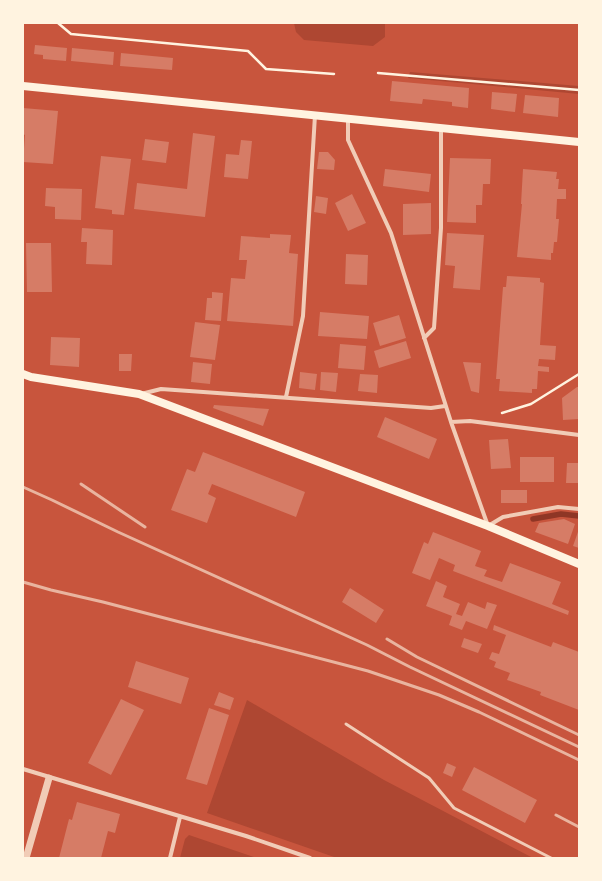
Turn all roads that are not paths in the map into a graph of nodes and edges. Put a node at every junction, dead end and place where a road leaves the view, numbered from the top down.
1 (23, 86) edge
2 (316, 115) junction
3 (348, 118) junction
4 (441, 127) junction
5 (579, 142) edge
6 (424, 338) junction
7 (23, 374) edge
8 (139, 394) junction
9 (286, 397) junction
10 (445, 406) junction
11 (451, 422) junction
12 (579, 435) edge
13 (579, 509) edge
14 (488, 526) junction
15 (579, 564) edge
16 (346, 724) dead end
17 (23, 769) edge
18 (49, 778) junction
19 (180, 817) junction
20 (26, 858) edge
21 (170, 858) edge
22 (310, 858) edge
23 (551, 858) edge

1 - 2 main road
2 - 3 main road
2 - 9 street
3 - 4 main road
3 - 6 street
4 - 5 main road
4 - 6 street
6 - 10 street
7 - 8 main road
8 - 9 street
8 - 14 main road
9 - 10 street
10 - 11 street
11 - 12 street
11 - 14 street
13 - 14 street
14 - 15 main road
16 - 23 lane
17 - 18 street
18 - 19 street
18 - 20 street
19 - 21 street
19 - 22 street

